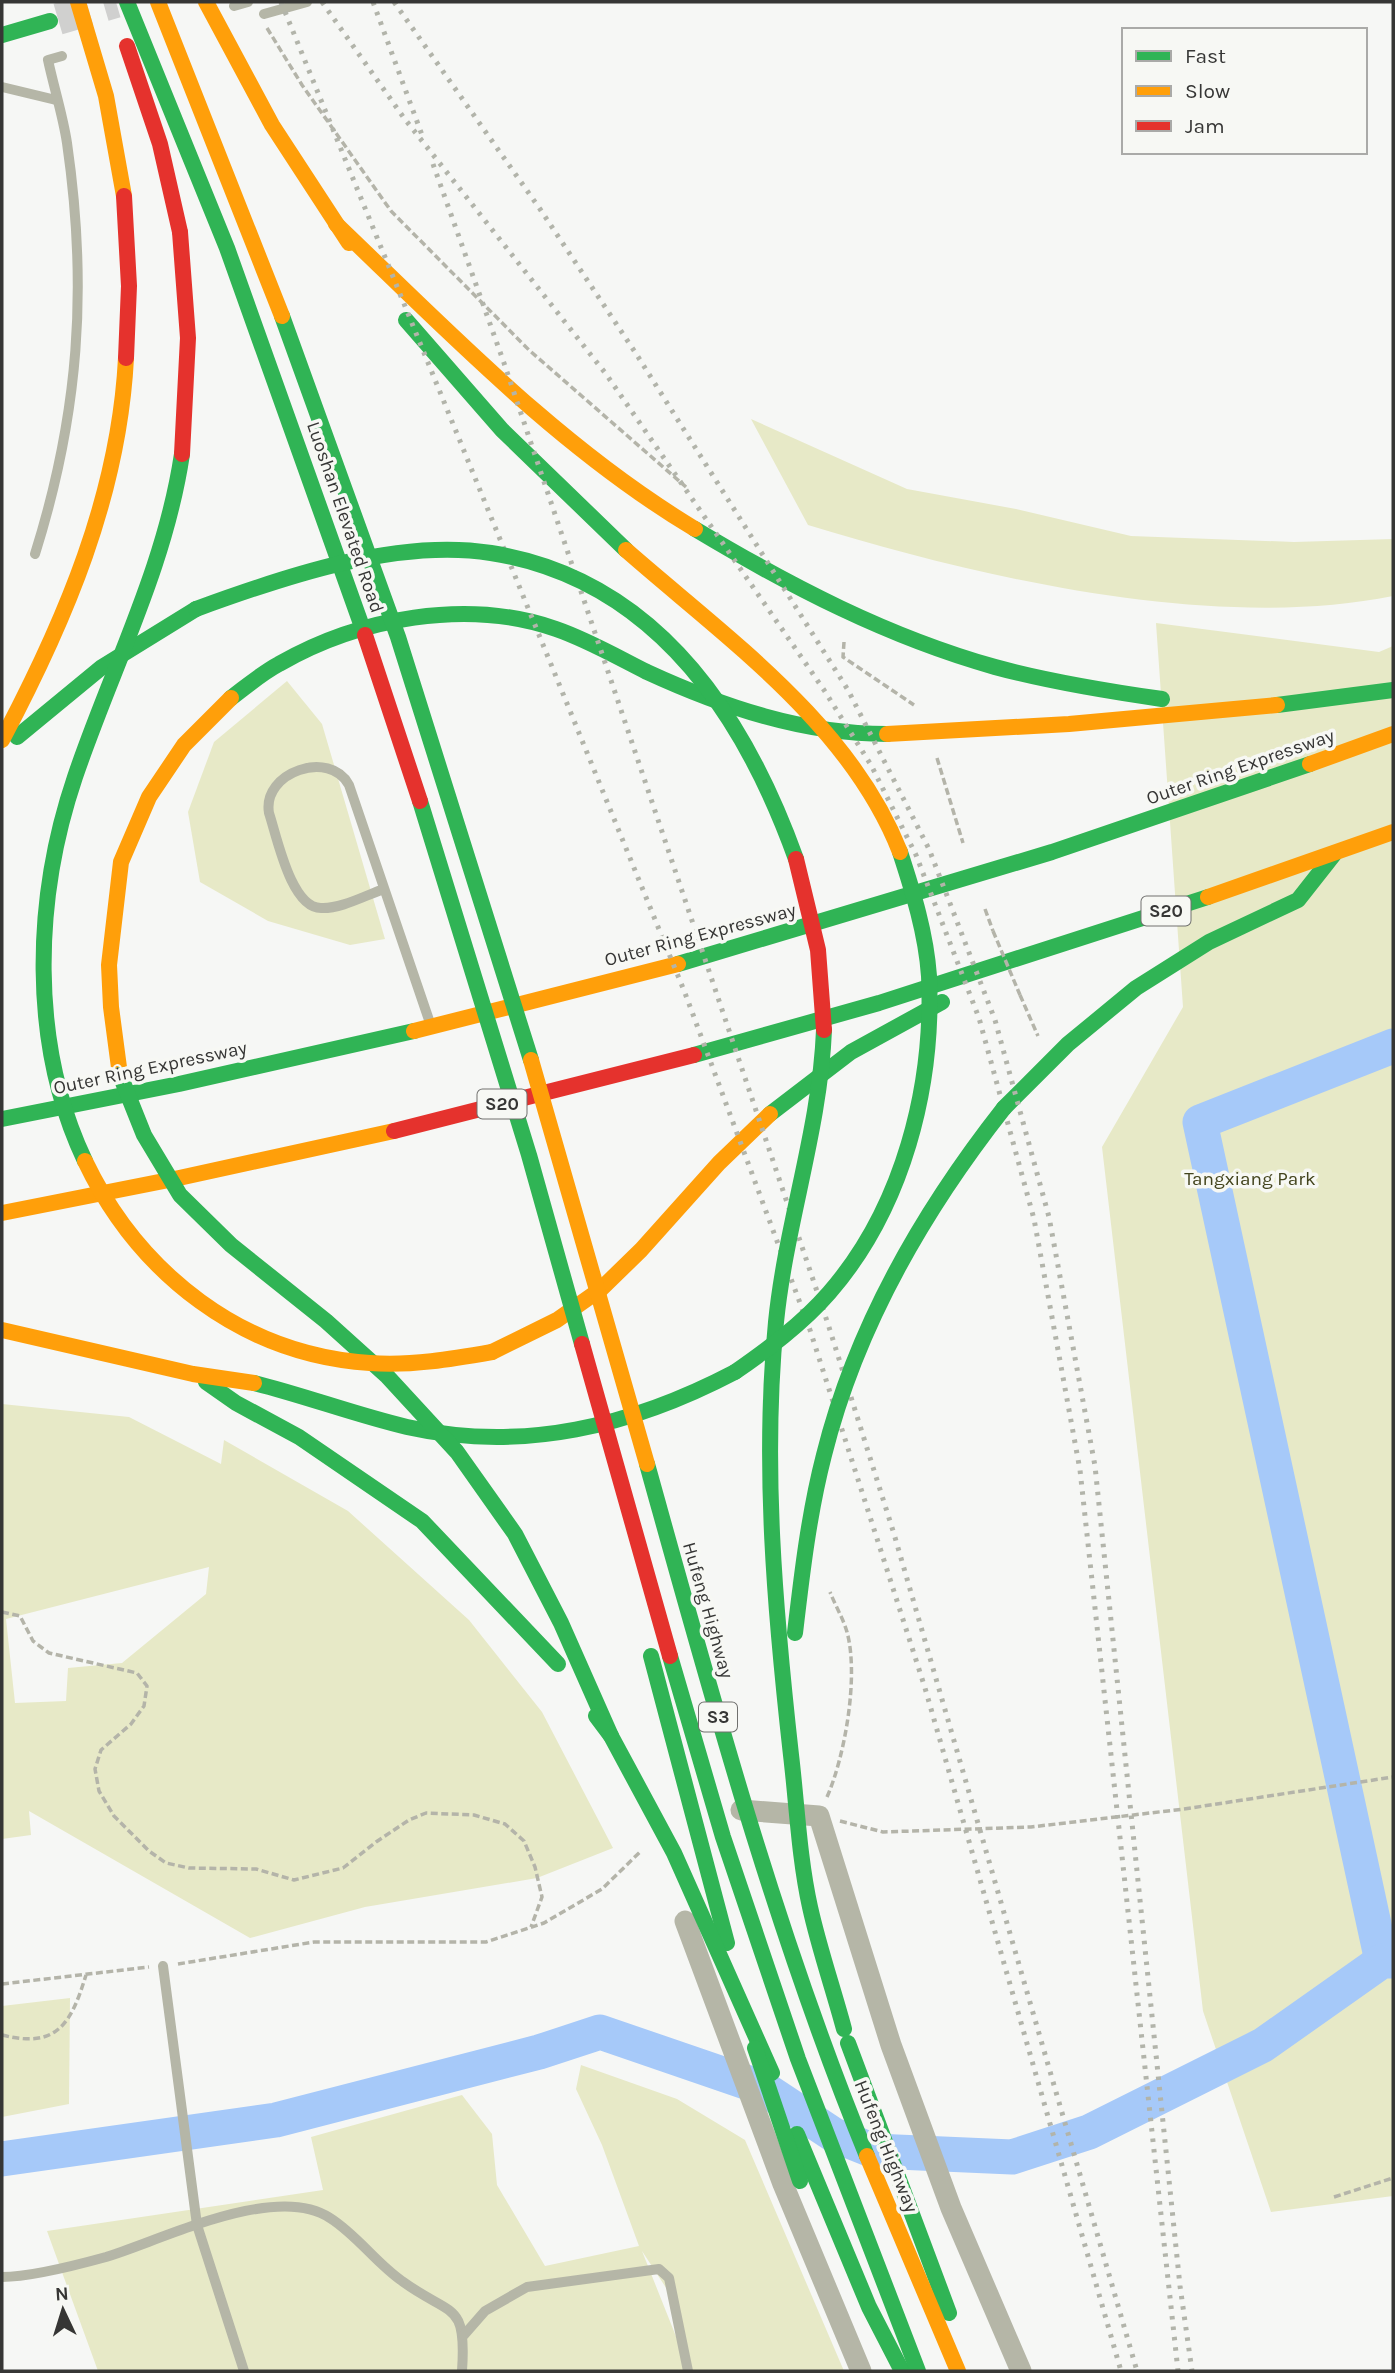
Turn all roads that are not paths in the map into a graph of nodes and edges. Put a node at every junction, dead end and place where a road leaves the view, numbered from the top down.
1 (78, 2) edge
2 (109, 2) edge
3 (127, 2) edge
4 (158, 2) edge
5 (206, 2) edge
6 (248, 2) edge
7 (262, 2) edge
8 (307, 2) edge
9 (234, 6) dead end
10 (50, 21) tunnel mouth
11 (2, 35) edge
12 (62, 56) dead end
13 (2, 87) edge
14 (56, 100) junction
15 (228, 144) dead end
16 (181, 161) dead end
17 (336, 224) junction
18 (35, 554) dead end
19 (1393, 690) edge
20 (1294, 702) junction
21 (1393, 734) edge
22 (2, 740) edge
23 (2, 753) edge
24 (1393, 832) edge
25 (1335, 853) junction
26 (384, 889) junction
27 (996, 966) junction
28 (431, 1026) junction
29 (527, 1046) joint
30 (2, 1119) edge
31 (2, 1213) edge
32 (2, 1331) edge
33 (195, 1375) junction
34 (632, 1581) dead end
35 (646, 1634) dead end
36 (611, 1736) junction
37 (793, 1770) junction
38 (163, 1966) road end
39 (792, 2182) junction
40 (887, 2220) dead end
41 (197, 2225) junction
42 (2, 2277) edge
43 (464, 2335) junction
44 (244, 2371) edge
45 (462, 2371) edge
46 (688, 2371) edge
47 (861, 2371) edge
48 (902, 2371) edge
49 (918, 2371) edge
50 (958, 2371) edge
51 (968, 2371) edge
52 (1021, 2371) edge

1 - 22 main road
2 - 27 main road, bridge
3 - 49 main road, Luoshan Elevated Road / S3, bridge
4 - 29 main road, Luoshan Elevated Road, bridge
5 - 17 main road
6 - 9 lane
7 - 8 lane
10 - 11 main road
12 - 14 lane
13 - 14 lane
14 - 18 lane
15 - 40 main road, bridge
16 - 34 main road
17 - 20 main road
17 - 33 main road, bridge
19 - 20 main road
20 - 36 main road, bridge
21 - 28 main road, Outer Ring Expressway
23 - 37 main road, bridge
24 - 25 main road, S20
25 - 27 main road, S20
25 - 37 main road, bridge
26 - 26 lane
26 - 28 lane
27 - 31 main road, S20
28 - 30 main road, Outer Ring Expressway
29 - 50 main road, Hufeng Highway / S3, bridge
32 - 33 main road
33 - 36 main road, bridge
35 - 39 main road, bridge
36 - 48 main road, bridge
37 - 51 main road, bridge
38 - 41 lane
39 - 47 street
39 - 52 street
41 - 42 lane
41 - 43 lane
41 - 44 lane
43 - 45 lane
43 - 46 lane

